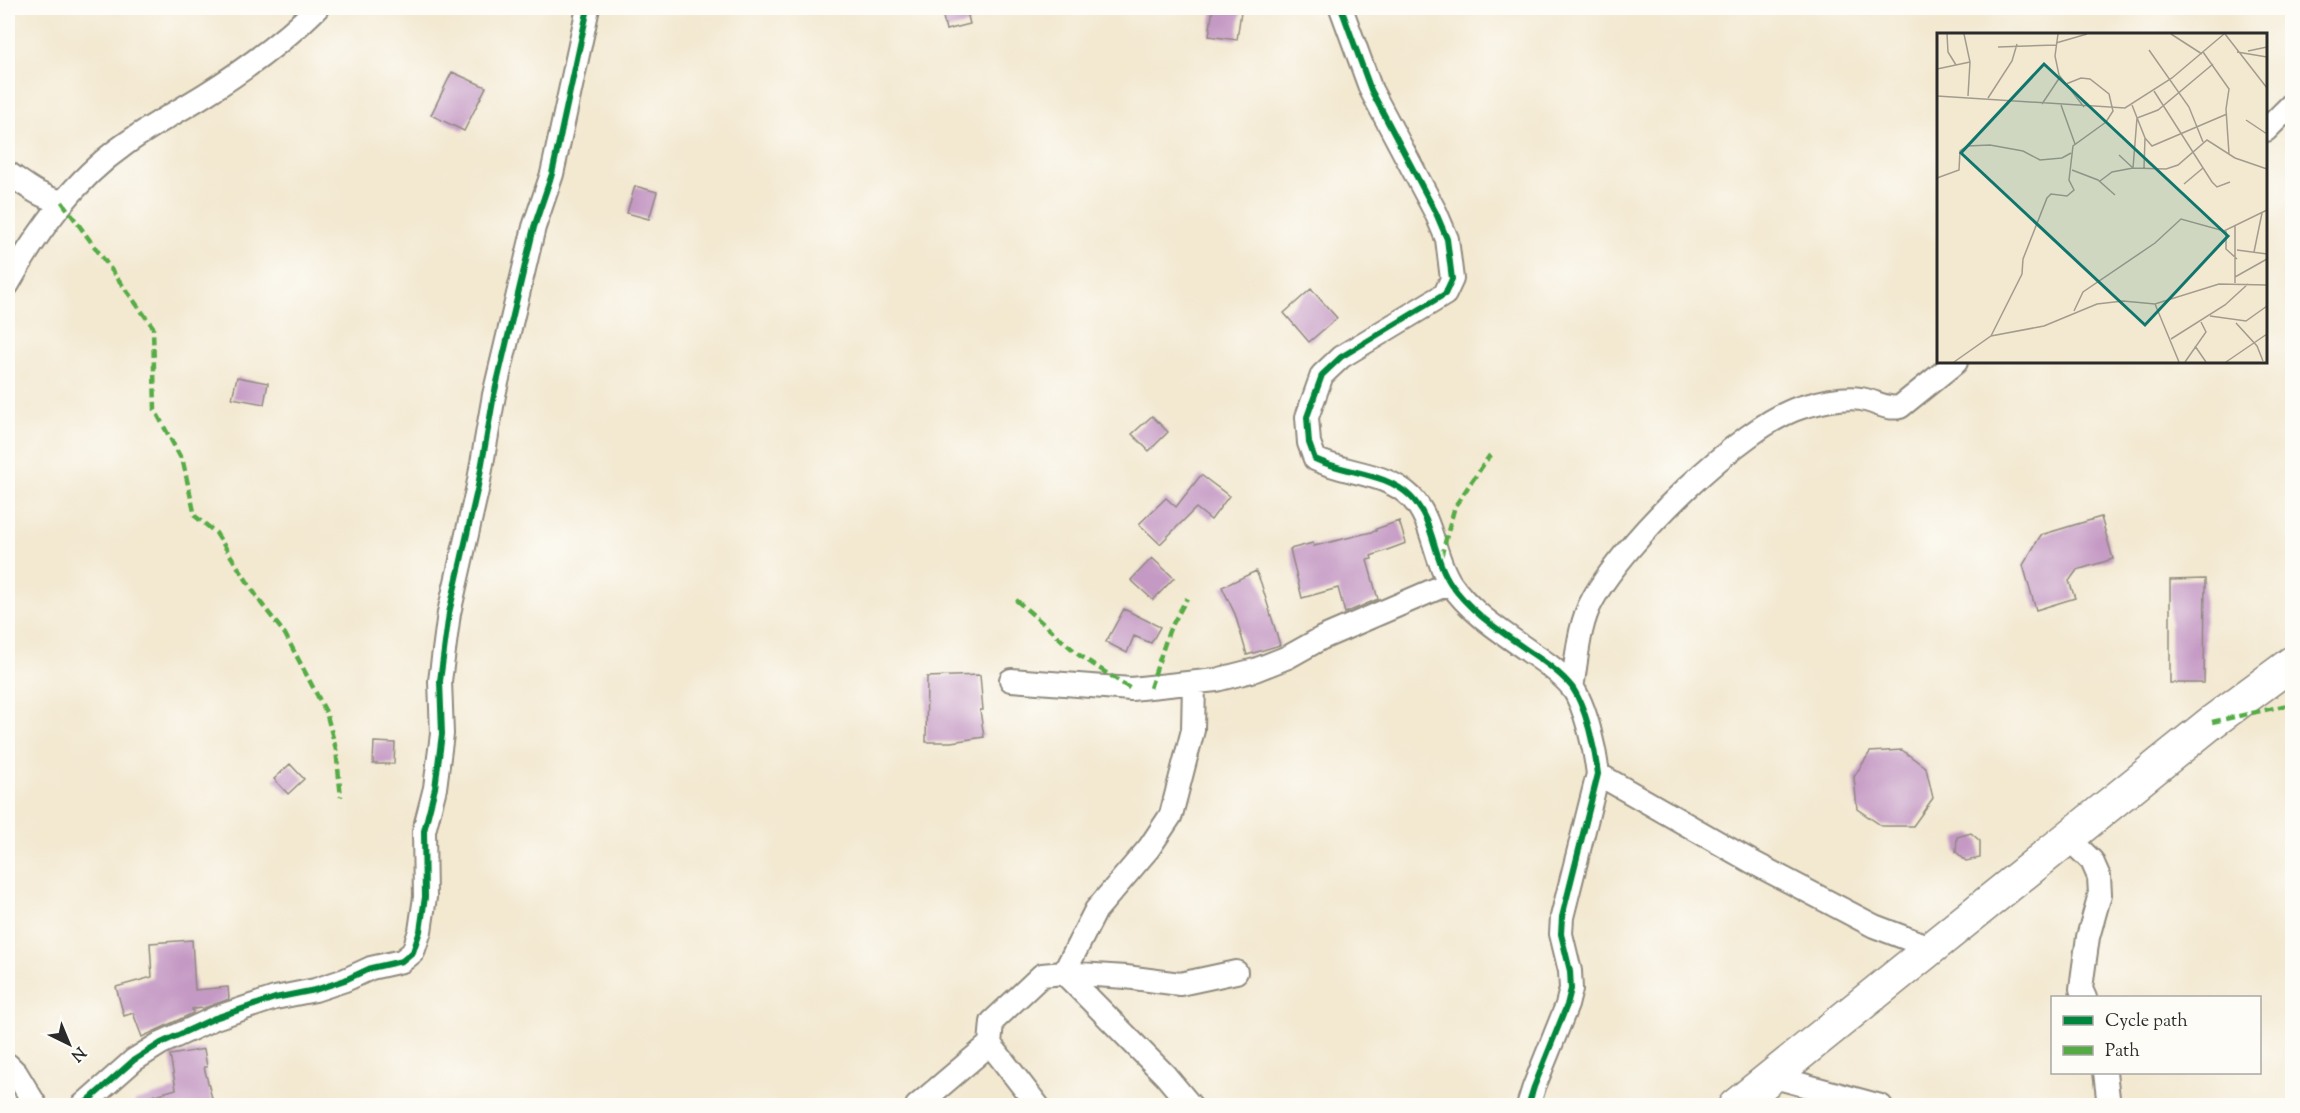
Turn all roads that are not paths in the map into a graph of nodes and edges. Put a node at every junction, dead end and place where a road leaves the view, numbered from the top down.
1 (317, 8) edge
2 (588, 8) edge
3 (1341, 8) edge
4 (2292, 104) edge
5 (2267, 128) edge
6 (8, 173) edge
7 (62, 202) junction
8 (8, 284) edge
9 (1955, 363) edge
10 (1450, 583) junction
11 (2292, 663) edge
12 (1011, 680) dead end
13 (1194, 683) junction
14 (1572, 688) junction
15 (1598, 774) junction
16 (2068, 838) junction
17 (1932, 948) junction
18 (1236, 972) dead end
19 (1064, 973) junction
20 (2084, 996) edge
21 (990, 1044) junction
22 (8, 1065) edge
23 (2105, 1074) edge
24 (1771, 1076) junction
25 (36, 1106) edge
26 (82, 1106) edge
27 (917, 1106) edge
28 (1038, 1106) edge
29 (1191, 1106) edge
30 (1528, 1106) edge
31 (1735, 1106) edge
32 (1881, 1106) edge
33 (2109, 1106) edge

1 - 7 street
2 - 26 street
3 - 10 street
4 - 5 street
6 - 7 street
7 - 8 street
9 - 14 street
10 - 13 street
10 - 14 street
11 - 16 street
12 - 13 street
13 - 19 street
14 - 15 street
15 - 17 street
15 - 30 street
16 - 17 street
16 - 20 street
17 - 24 street
18 - 19 street
19 - 21 street
19 - 29 street
21 - 27 street
21 - 28 street
22 - 25 street
23 - 33 street
24 - 31 street
24 - 32 street

